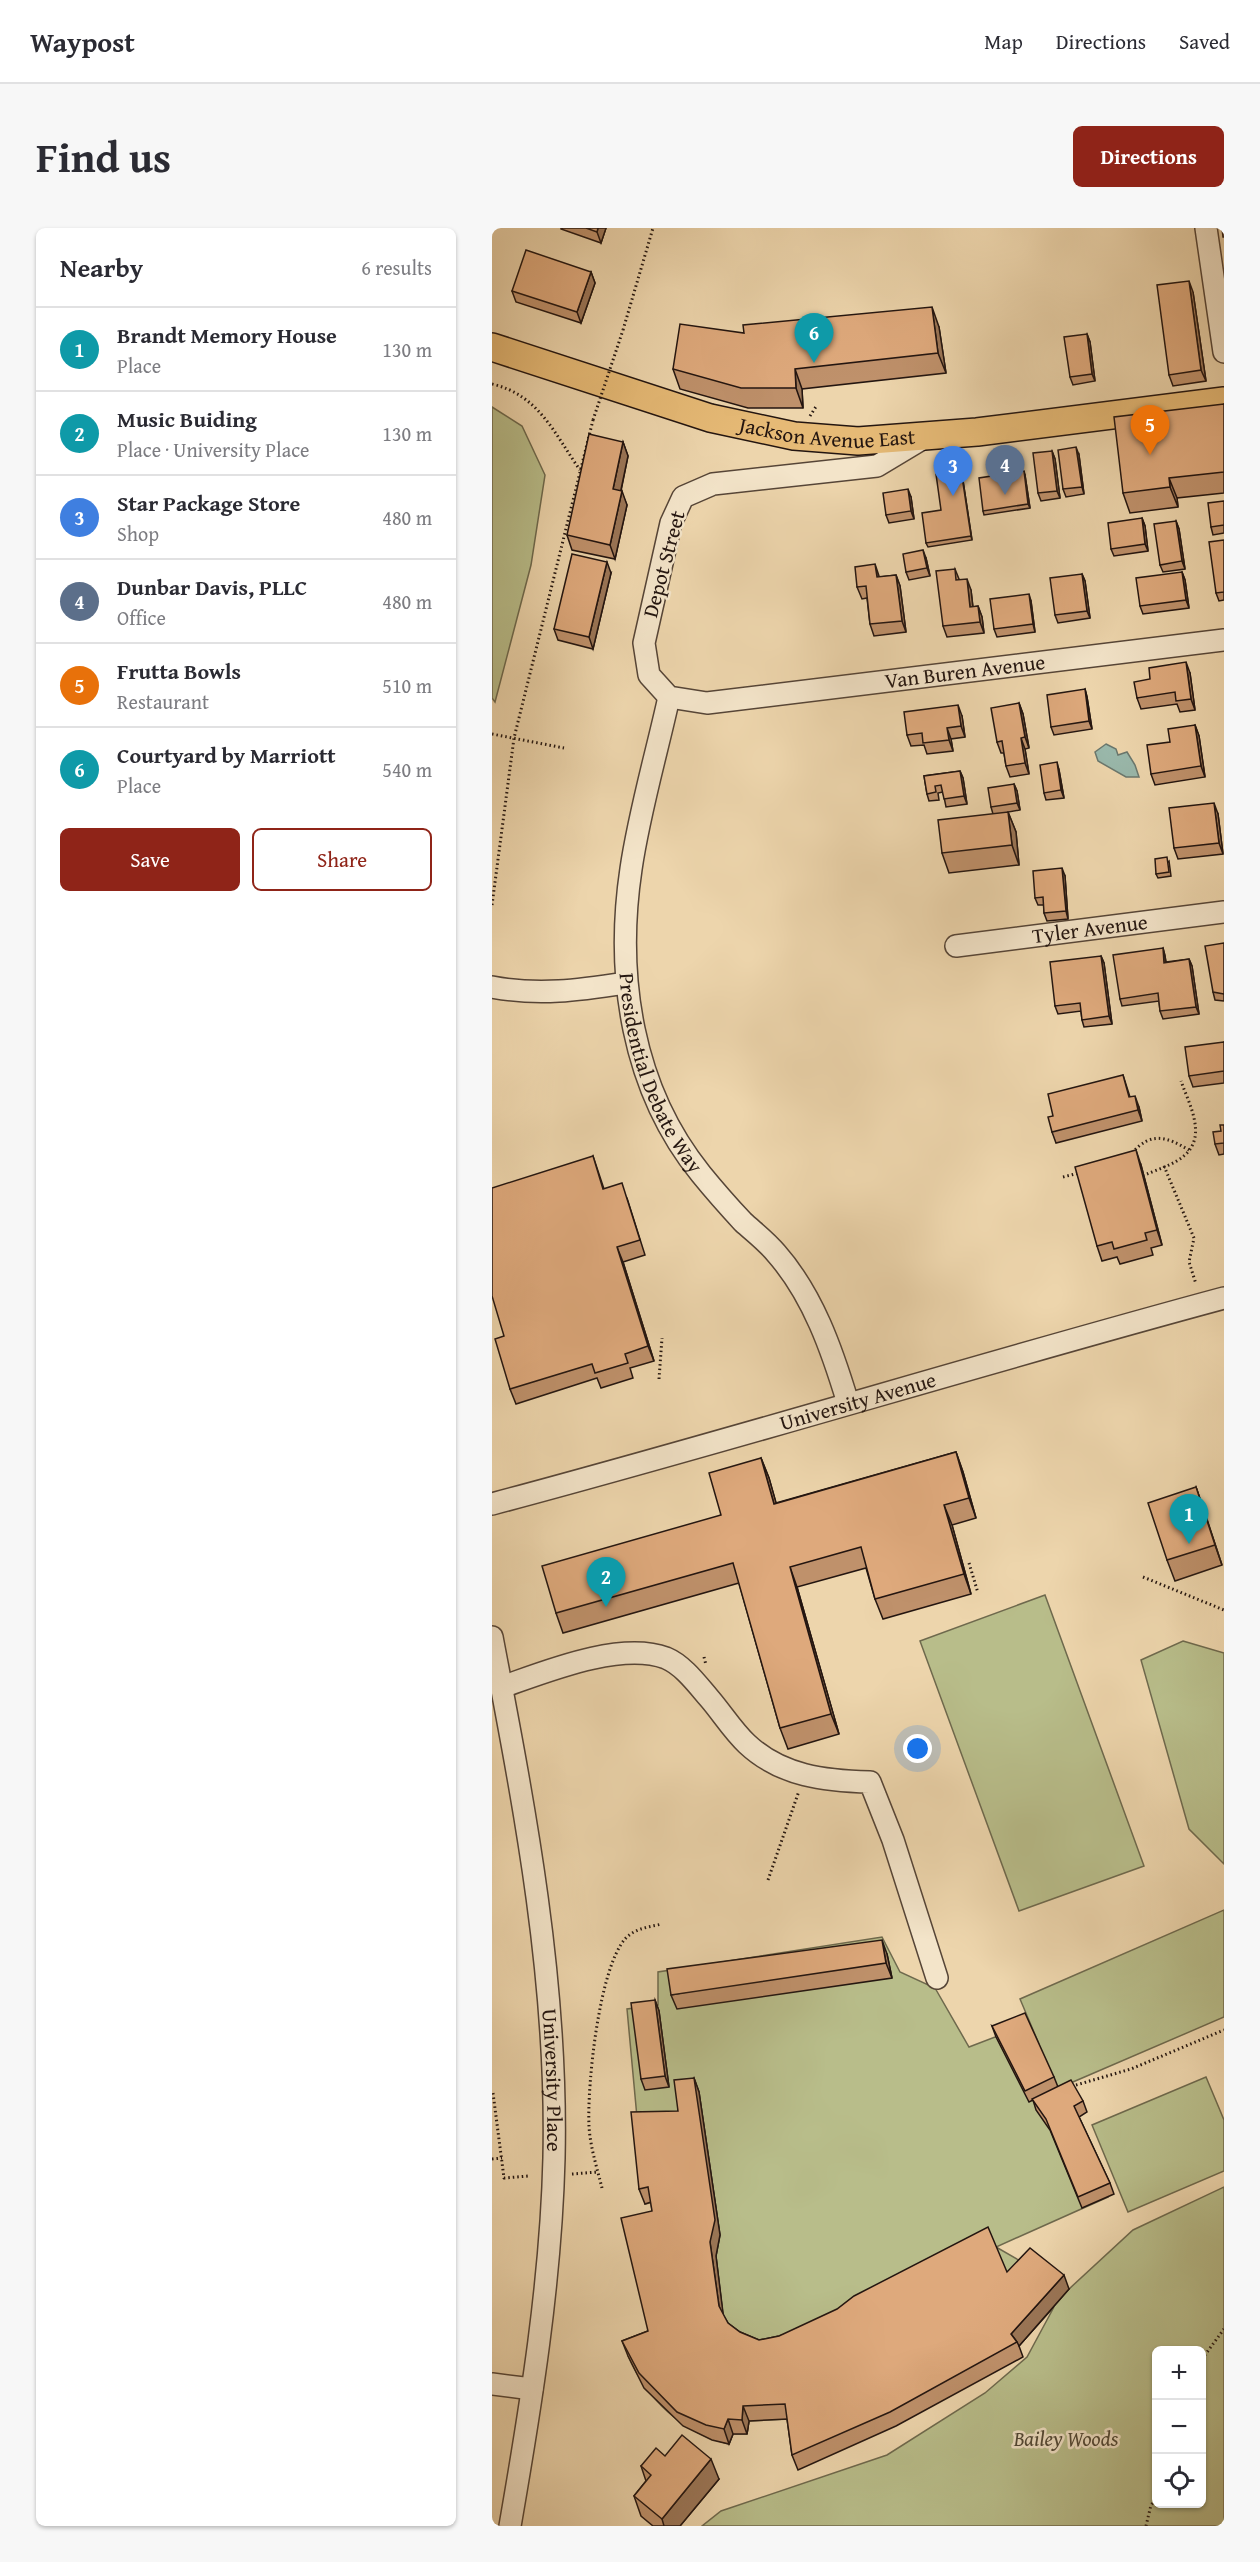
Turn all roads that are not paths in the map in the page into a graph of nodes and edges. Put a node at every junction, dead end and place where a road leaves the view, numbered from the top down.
1 (1206, 228) edge
2 (492, 347) edge
3 (1224, 352) edge
4 (1224, 400) edge
5 (927, 436) junction
6 (1224, 640) edge
7 (669, 697) junction
8 (1224, 912) edge
9 (956, 946) dead end
10 (626, 983) junction
11 (492, 987) edge
12 (1224, 1298) edge
13 (848, 1403) junction
14 (492, 1504) edge
15 (492, 1637) edge
16 (502, 1687) junction
17 (937, 1978) dead end
18 (492, 2384) edge
19 (532, 2389) junction
20 (510, 2526) edge

1 - 3 street
2 - 5 main road, Jackson Avenue East
4 - 5 main road, Jackson Avenue East
5 - 7 street, Depot Street
6 - 7 street, Van Buren Avenue
7 - 10 street, Presidential Debate Way
8 - 9 street, Tyler Avenue
10 - 11 street
10 - 13 street, Presidential Debate Way
12 - 13 street, University Avenue
13 - 14 street, University Avenue
15 - 16 street, University Place
16 - 17 street
16 - 19 street, University Place
18 - 19 street
19 - 20 street, University Place

